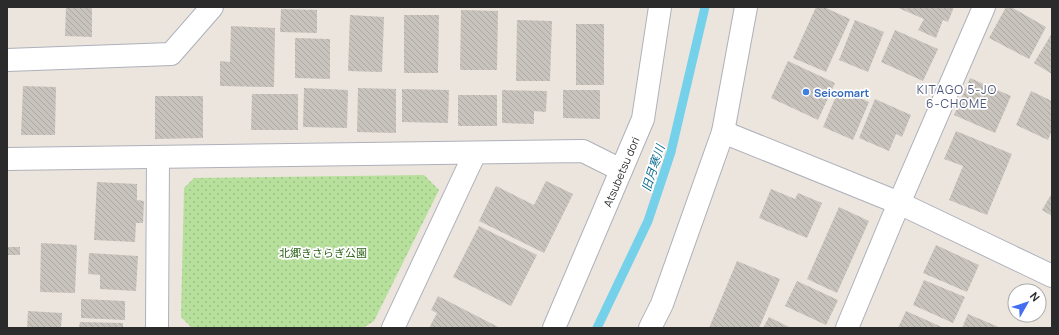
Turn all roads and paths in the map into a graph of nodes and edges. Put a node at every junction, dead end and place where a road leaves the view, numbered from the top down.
1 (212, 7) edge
2 (660, 7) edge
3 (746, 7) edge
4 (984, 7) edge
5 (7, 60) edge
6 (723, 132) junction
7 (474, 153) junction
8 (158, 157) junction
9 (7, 159) edge
10 (621, 170) junction
11 (899, 203) junction
12 (1052, 276) edge
13 (157, 328) edge
14 (392, 328) edge
15 (554, 328) edge
16 (650, 328) edge
17 (847, 328) edge

1 - 5 street
2 - 10 street, Atsubetsu dori
3 - 6 street
4 - 11 street
6 - 11 street
6 - 16 street
7 - 8 street
7 - 10 street
7 - 14 street
8 - 9 street
8 - 13 street
10 - 15 street, Atsubetsu dori
11 - 12 street
11 - 17 street

